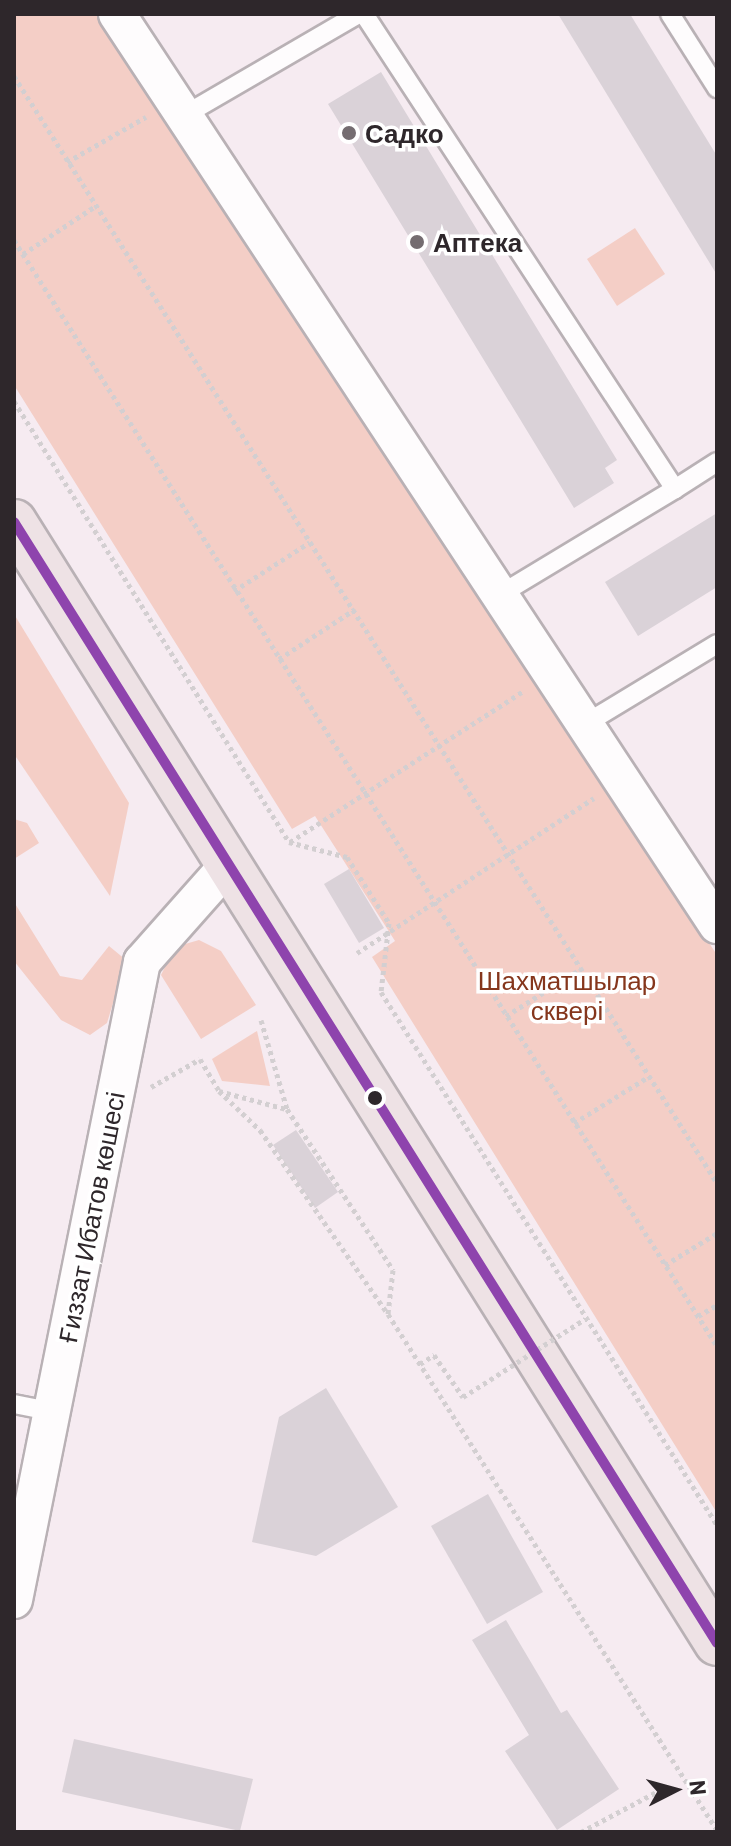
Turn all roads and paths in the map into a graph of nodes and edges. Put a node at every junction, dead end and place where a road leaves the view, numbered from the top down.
1 (117, 14) edge
2 (358, 14) edge
3 (364, 14) edge
4 (670, 14) edge
5 (14, 76) edge
6 (717, 88) edge
7 (178, 109) junction
8 (67, 162) junction
9 (94, 207) junction
10 (14, 240) edge
11 (23, 254) junction
12 (14, 401) edge
13 (717, 462) edge
14 (675, 489) junction
15 (14, 522) edge
16 (310, 542) junction
17 (234, 591) junction
18 (501, 594) junction
19 (355, 609) junction
20 (717, 644) edge
21 (279, 659) junction
22 (537, 681) dead end
23 (585, 724) junction
24 (439, 746) junction
25 (623, 780) junction
26 (364, 794) junction
27 (289, 842) junction
28 (506, 853) junction
29 (228, 865) junction
30 (433, 900) junction
31 (717, 925) edge
32 (388, 931) junction
33 (357, 953) dead end
34 (581, 969) junction
35 (506, 1016) junction
36 (261, 1020) dead end
37 (200, 1059) dead end
38 (648, 1077) junction
39 (219, 1091) junction
40 (287, 1109) junction
41 (574, 1123) junction
42 (717, 1183) edge
43 (717, 1233) edge
44 (665, 1265) junction
45 (560, 1274) junction
46 (717, 1305) edge
47 (388, 1314) junction
48 (698, 1316) junction
49 (717, 1346) edge
50 (420, 1364) junction
51 (14, 1404) edge
52 (54, 1412) junction
53 (717, 1525) edge
54 (14, 1600) edge
55 (717, 1643) edge
56 (666, 1787) dead end
57 (717, 1830) edge
58 (581, 1832) edge

1 - 7 street
2 - 7 lane
3 - 14 lane
4 - 6 lane
5 - 8 path
7 - 8 path
7 - 18 street
8 - 9 path
9 - 11 path
9 - 16 path
10 - 11 path
11 - 17 path
12 - 27 path
13 - 14 lane
14 - 18 lane
15 - 29 main road
16 - 17 path
16 - 19 path
17 - 21 path
18 - 23 street
19 - 21 path
19 - 24 path
20 - 23 lane
21 - 26 path
22 - 24 path
23 - 25 street
24 - 26 path
24 - 28 path
25 - 28 path
25 - 31 street
26 - 27 path
26 - 30 path
27 - 32 path
28 - 30 path
28 - 34 path
29 - 52 street, Ғиззат Ибатов көшесі
29 - 55 main road
30 - 32 path
30 - 35 path
32 - 33 path
32 - 45 path
34 - 35 path
34 - 38 path
35 - 41 path
36 - 40 path
37 - 39 path
38 - 41 path
38 - 42 path
39 - 40 path
39 - 47 path
40 - 47 path
41 - 44 path
43 - 44 path
44 - 48 path
45 - 50 path, bridge
45 - 53 path
46 - 48 path
47 - 50 path
48 - 49 path
50 - 57 path
51 - 52 lane
52 - 54 street, Ғиззат Ибатов көшесі
56 - 58 path

